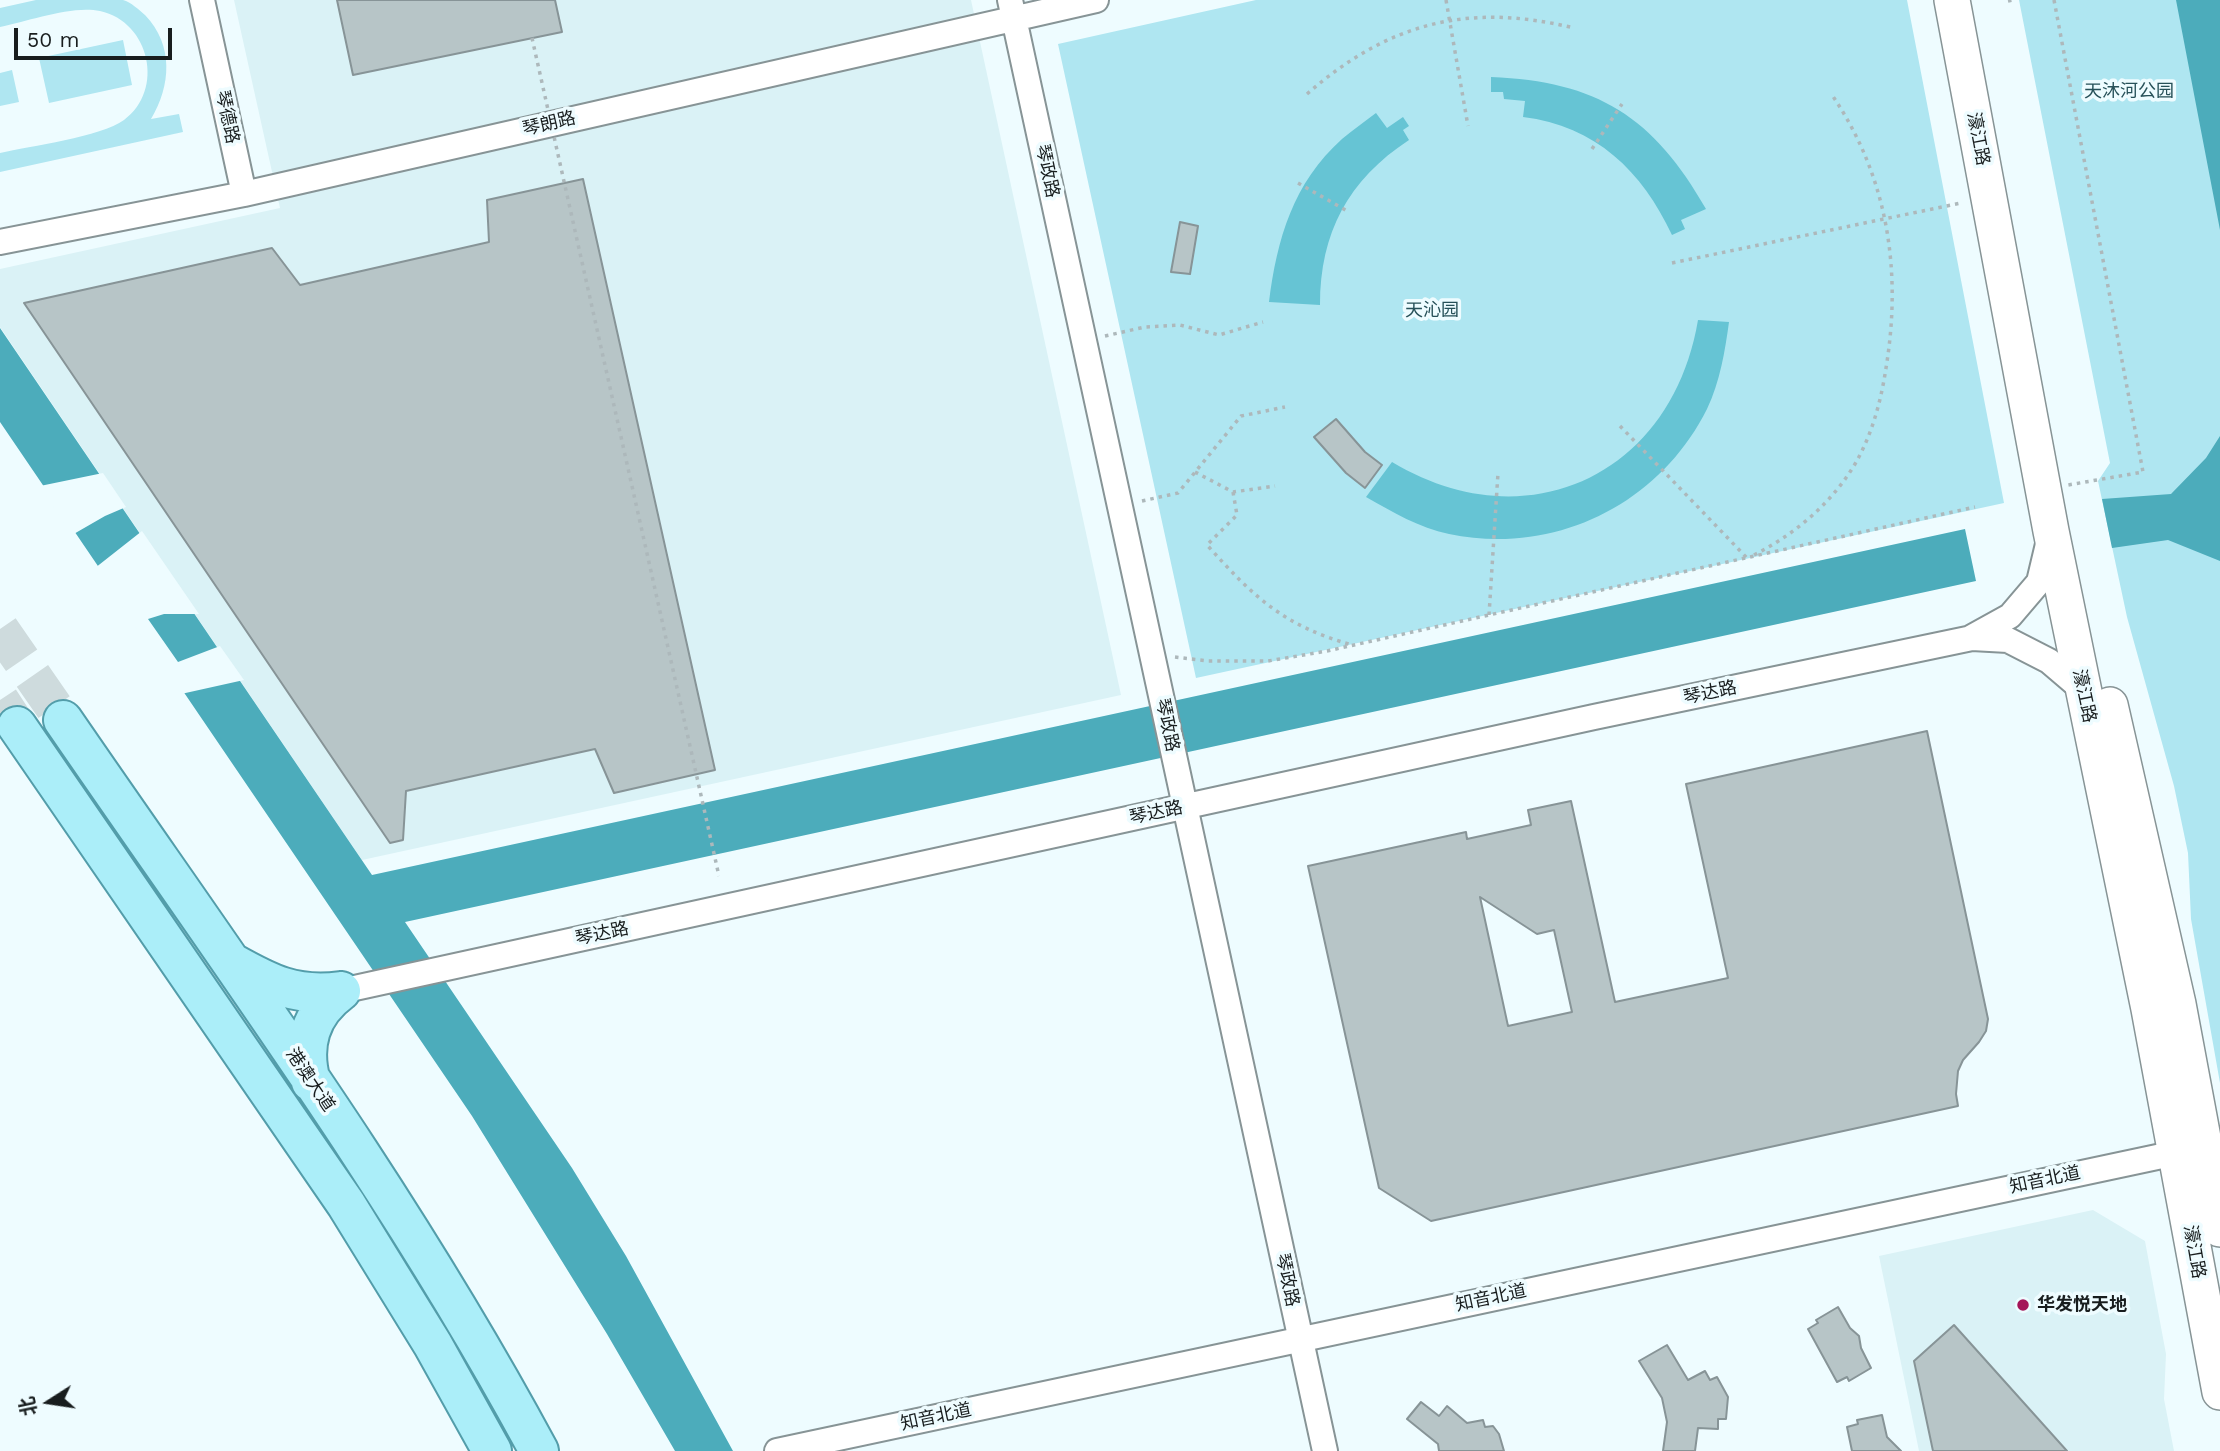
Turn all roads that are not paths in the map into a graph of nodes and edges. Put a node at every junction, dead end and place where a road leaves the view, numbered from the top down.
1 (202, 0) edge
2 (1096, 0) edge
3 (1952, 0) edge
4 (1976, 0) edge
5 (1012, 9) edge
6 (244, 194) junction
7 (0, 242) edge
8 (2051, 531) junction
9 (1972, 638) junction
10 (2083, 691) junction
11 (63, 720) tunnel mouth
12 (17, 726) tunnel mouth
13 (1185, 807) junction
14 (228, 960) junction
15 (341, 991) junction
16 (311, 1082) junction
17 (2200, 1148) edge
18 (2220, 1229) edge
19 (1300, 1339) junction
20 (2220, 1392) edge
21 (539, 1446) edge
22 (492, 1451) edge
23 (777, 1451) edge
24 (1325, 1451) edge

1 - 6 street, 琴德路
2 - 5 street, 琴朗路
3 - 8 main road, 濠江路
4 - 17 main road, 濠江路
5 - 6 street, 琴朗路
5 - 13 street, 琴政路
6 - 7 street, 琴朗路
8 - 9 street
8 - 10 main road, 濠江路
9 - 10 street
9 - 13 street, 琴达路
10 - 17 main road, 濠江路
11 - 14 main road, 港澳大道
12 - 22 main road
13 - 15 street, 琴达路
13 - 19 street, 琴政路
14 - 15 main road
14 - 16 main road, 港澳大道
15 - 16 main road
16 - 21 main road, 港澳大道
17 - 18 main road, 濠江路
17 - 19 street, 知音北道
17 - 20 main road, 濠江路
19 - 23 street, 知音北道
19 - 24 street, 琴政路

